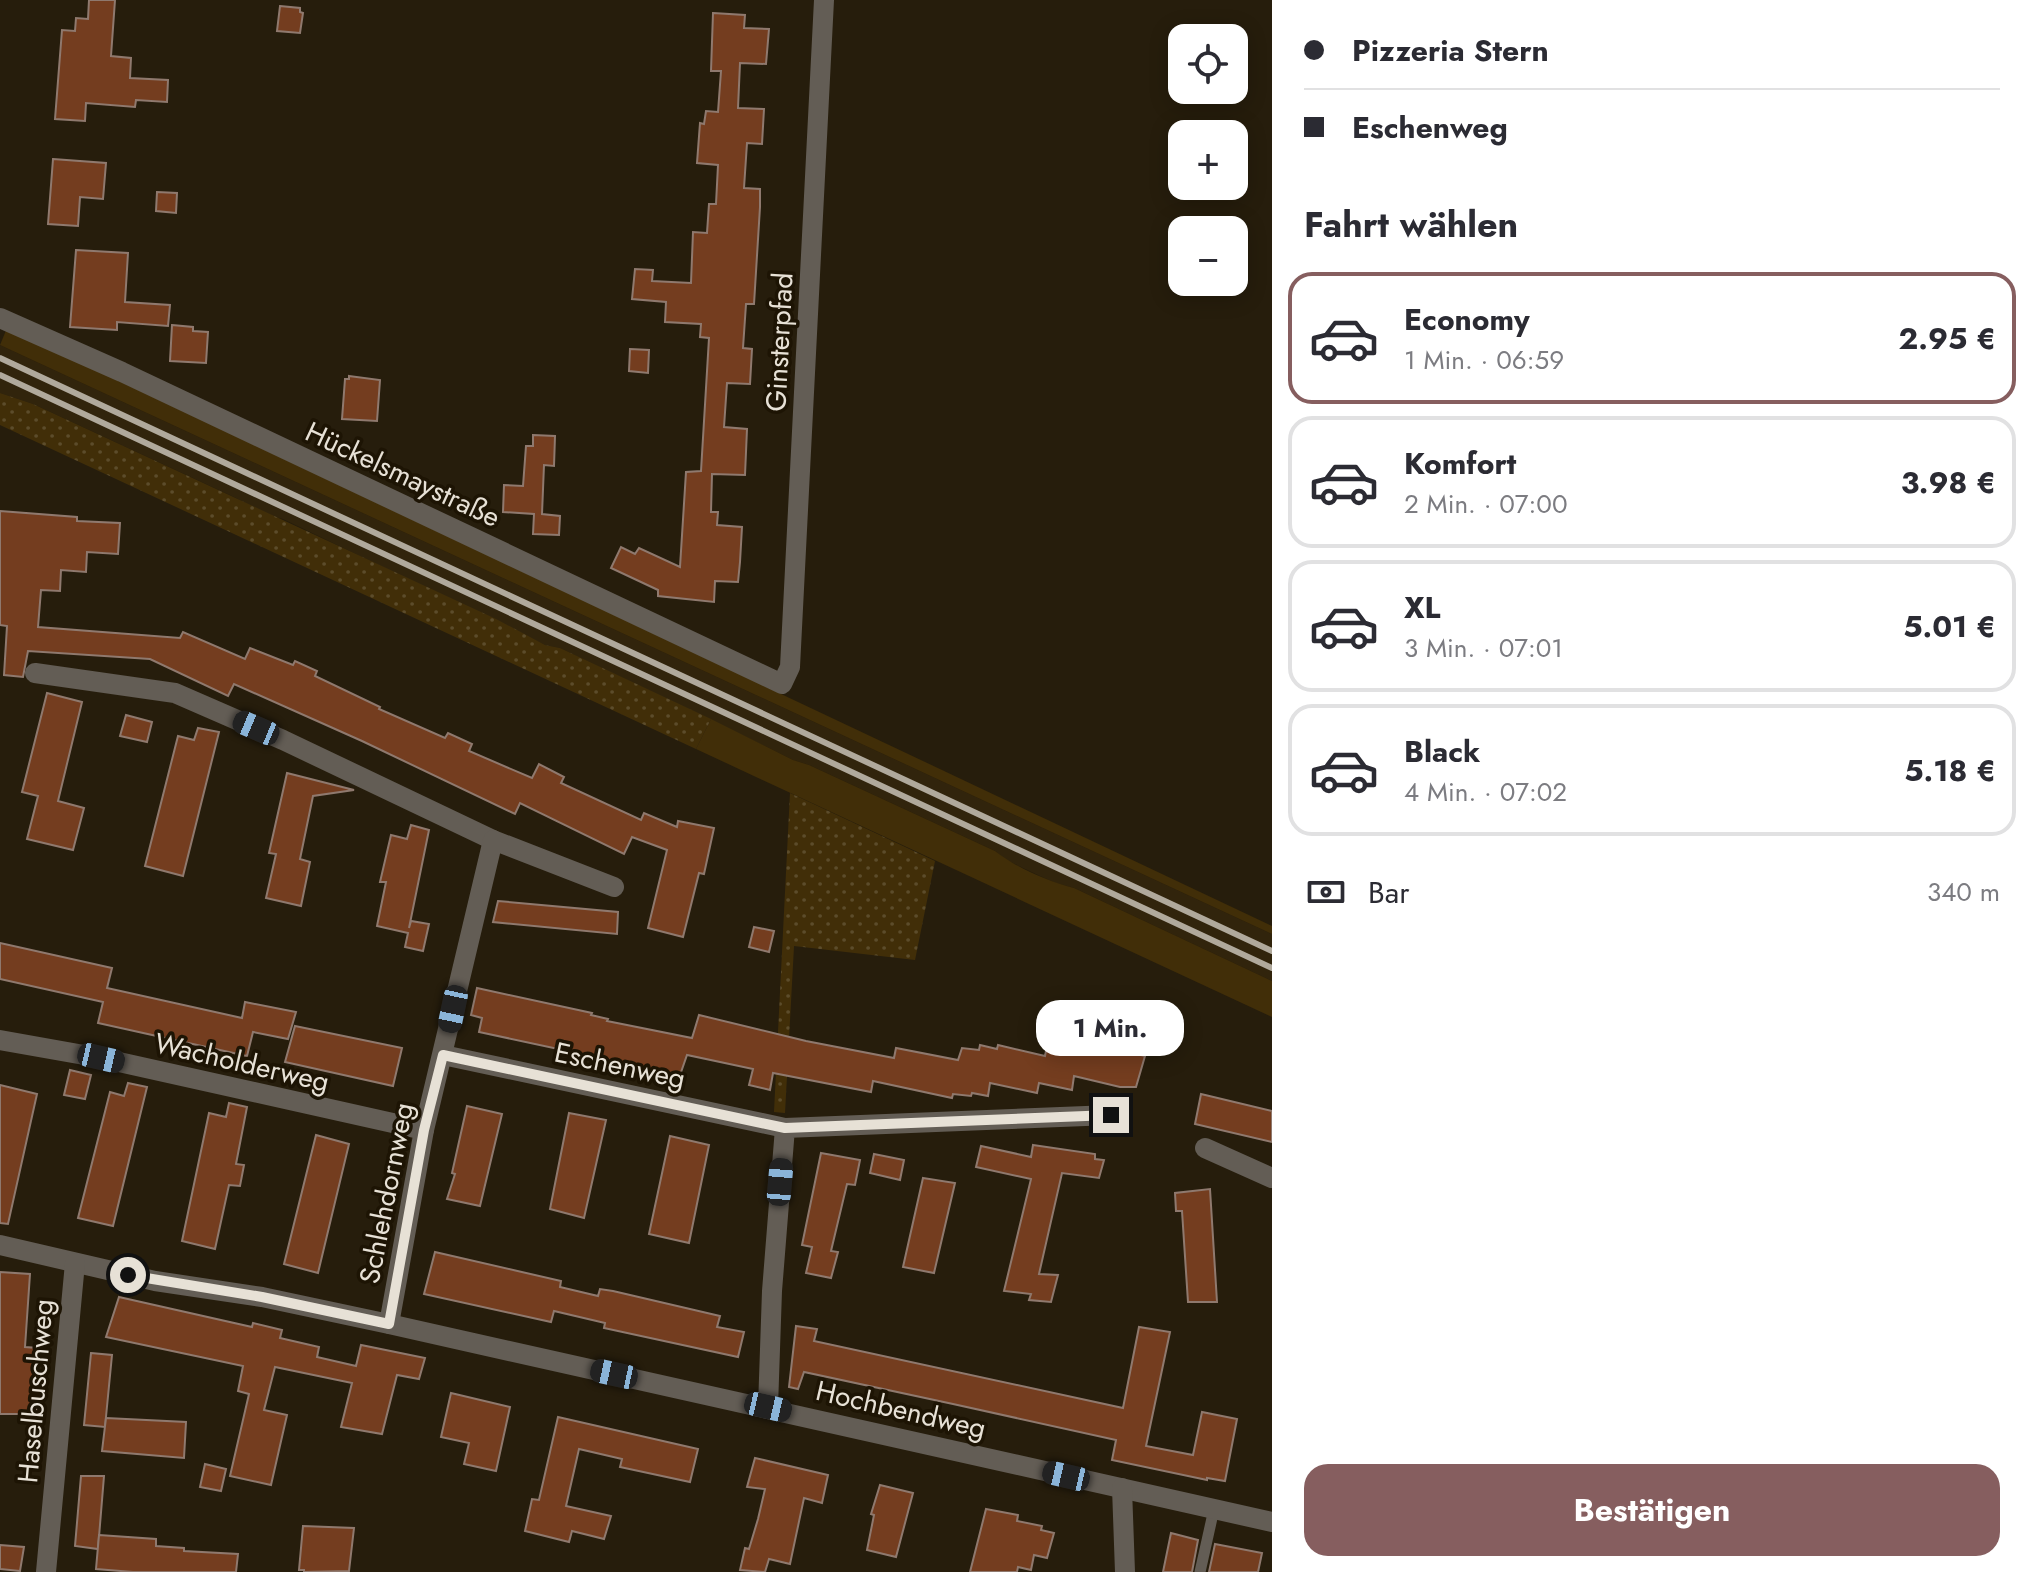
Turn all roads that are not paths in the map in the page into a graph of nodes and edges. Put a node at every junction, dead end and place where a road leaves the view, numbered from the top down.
1 (824, 0) edge
2 (0, 318) edge
3 (35, 673) dead end
4 (782, 684) joint
5 (493, 840) junction
6 (614, 887) dead end
7 (0, 1040) edge
8 (443, 1055) junction
9 (1111, 1115) dead end
10 (785, 1128) junction
11 (424, 1130) junction
12 (1205, 1148) dead end
13 (1272, 1178) edge
14 (0, 1245) edge
15 (75, 1263) junction
16 (389, 1324) junction
17 (768, 1407) junction
18 (1122, 1488) junction
19 (1214, 1509) junction
20 (1272, 1522) edge
21 (46, 1572) edge
22 (1125, 1572) edge
23 (1200, 1572) edge

1 - 4 street, Ginsterpfad
2 - 4 street, Hückelsmaystraße
3 - 5 street
5 - 6 street
5 - 8 street, Schlehdornweg
7 - 11 street, Wacholderweg
8 - 10 street, Eschenweg
8 - 11 street, Schlehdornweg
9 - 10 street, Eschenweg
10 - 17 street
11 - 16 street, Schlehdornweg
12 - 13 street
14 - 15 street, Hochbendweg
15 - 16 street, Hochbendweg
15 - 21 street, Haselbuschweg
16 - 17 street, Hochbendweg
17 - 18 street, Hochbendweg
18 - 19 street, Hochbendweg
18 - 22 street
19 - 20 street, Hochbendweg
19 - 23 lane

